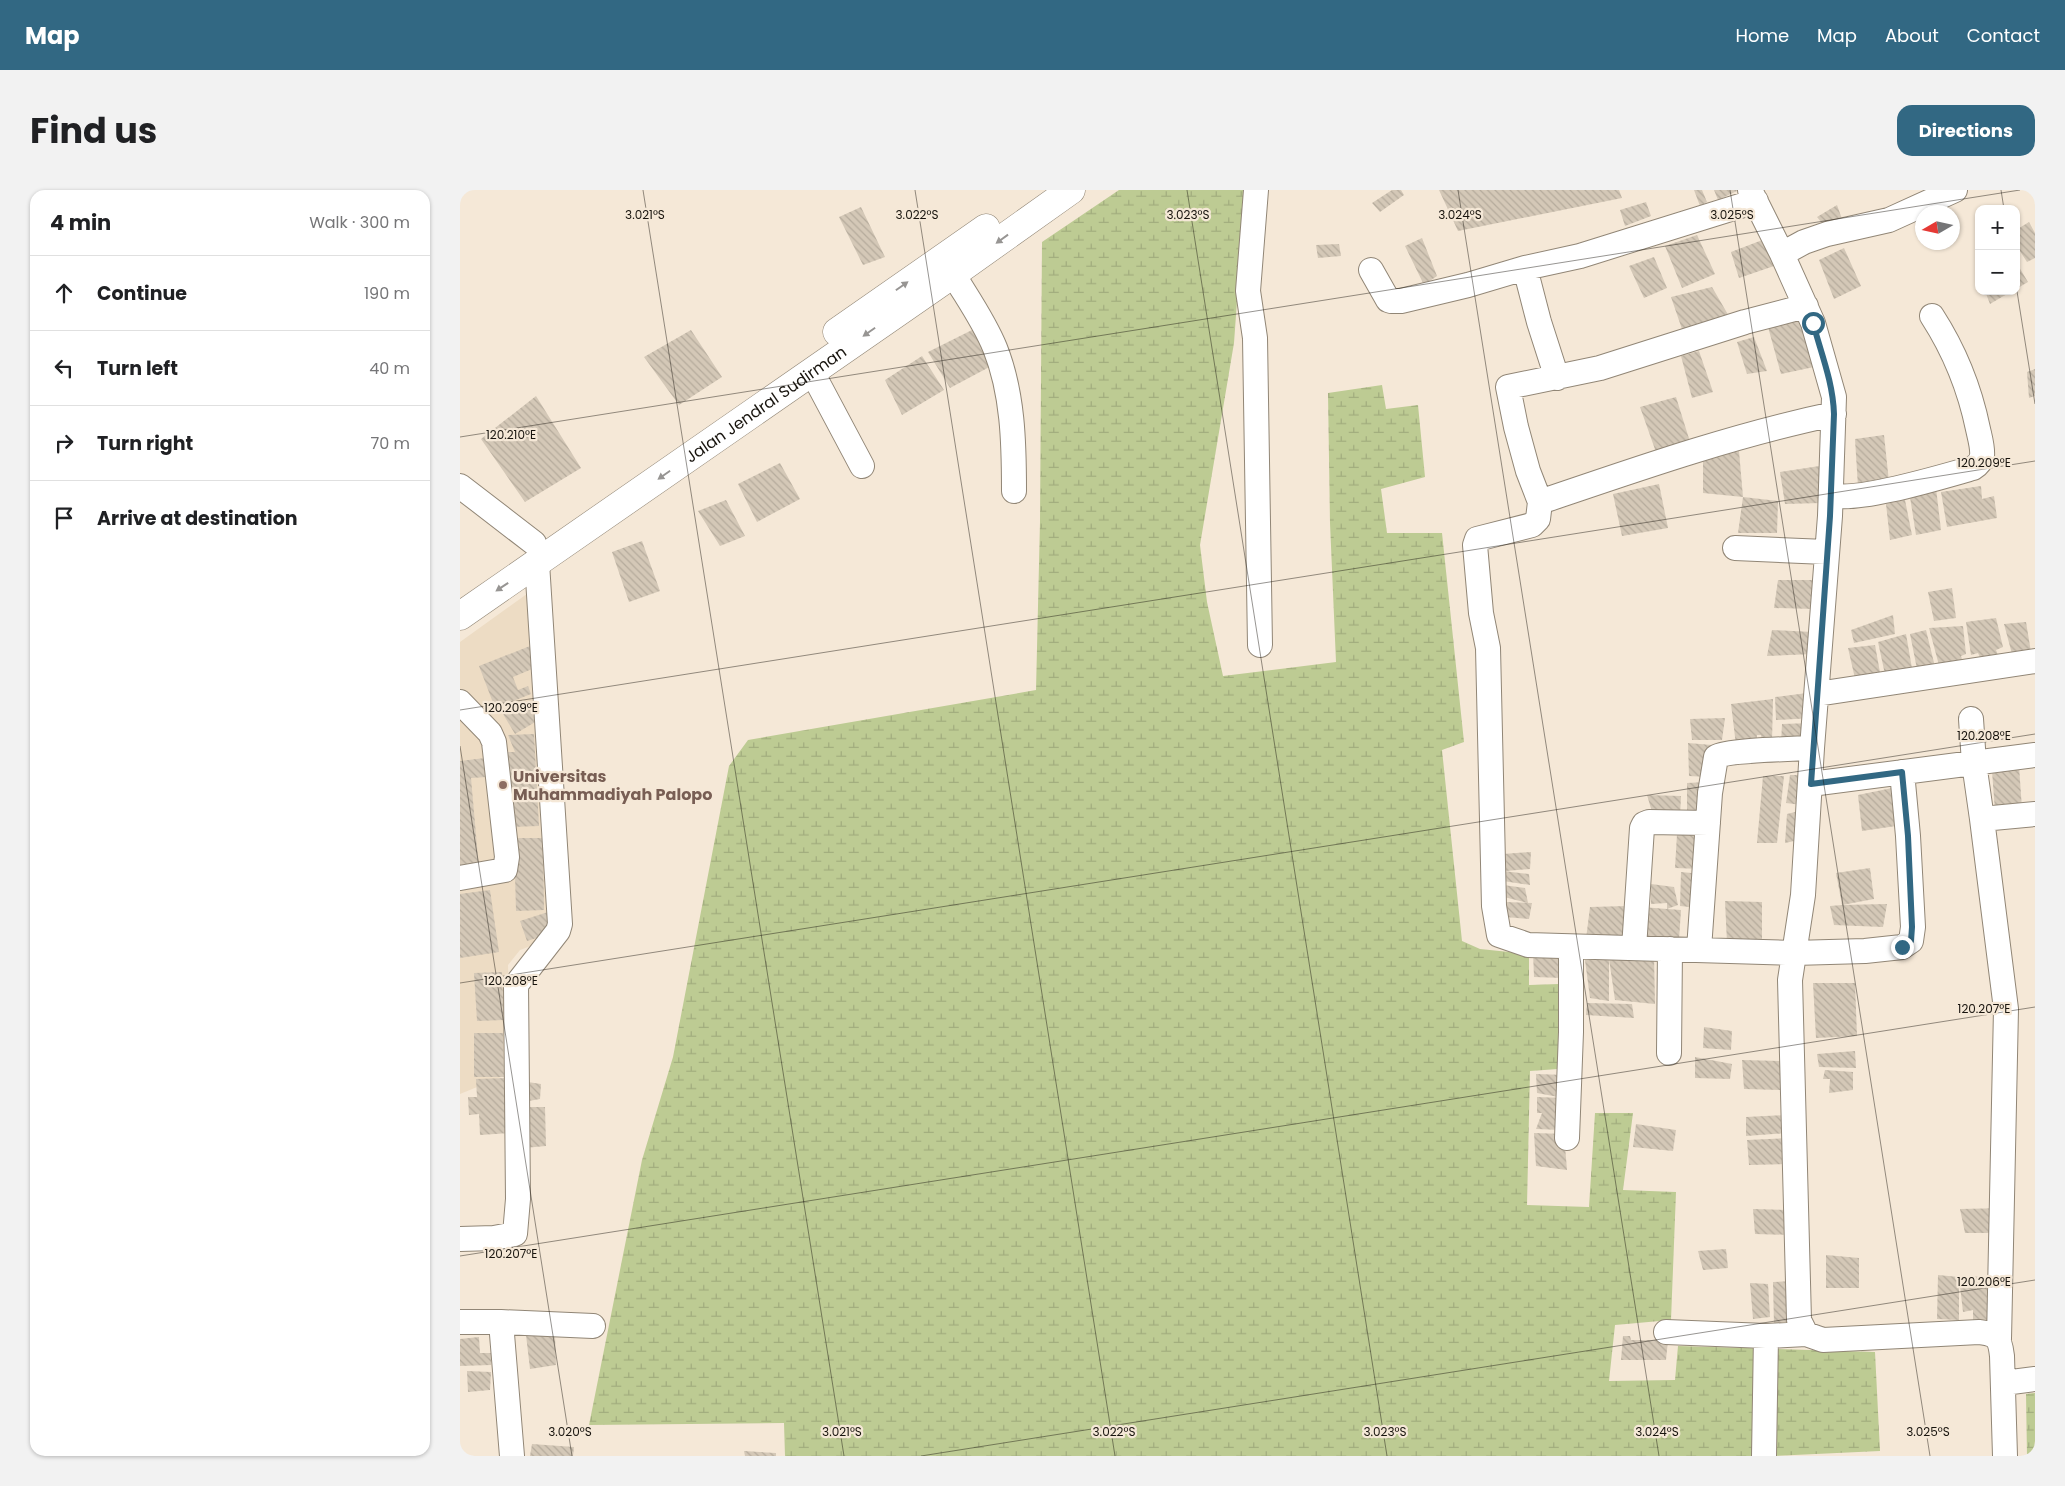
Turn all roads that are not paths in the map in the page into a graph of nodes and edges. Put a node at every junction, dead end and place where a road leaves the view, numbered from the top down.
1 (1041, 190) edge
2 (1071, 190) edge
3 (1256, 190) edge
4 (1955, 190) edge
5 (1753, 196) edge
6 (1782, 254) junction
7 (1525, 268) junction
8 (1370, 270) dead end
9 (953, 274) junction
10 (1806, 306) junction
11 (1932, 316) dead end
12 (812, 372) junction
13 (1557, 378) junction
14 (1834, 414) junction
15 (862, 466) dead end
16 (460, 486) edge
17 (1014, 491) dead end
18 (1831, 495) junction
19 (1540, 502) junction
20 (1735, 548) dead end
21 (1826, 552) junction
22 (535, 553) junction
23 (460, 594) edge
24 (460, 616) edge
25 (1260, 644) dead end
26 (2035, 661) edge
27 (1817, 694) junction
28 (460, 702) edge
29 (1971, 719) dead end
30 (1812, 748) junction
31 (2035, 755) edge
32 (1974, 763) junction
33 (1902, 772) junction
34 (1811, 784) junction
35 (2035, 814) edge
36 (1982, 820) junction
37 (1708, 823) junction
38 (460, 878) edge
39 (1571, 947) junction
40 (1634, 948) junction
41 (1670, 949) junction
42 (1699, 950) junction
43 (1794, 953) junction
44 (1670, 1053) dead end
45 (1567, 1138) dead end
46 (460, 1239) edge
47 (460, 1322) edge
48 (502, 1322) junction
49 (593, 1326) dead end
50 (1666, 1332) dead end
51 (1806, 1334) junction
52 (1766, 1336) junction
53 (1999, 1339) junction
54 (2035, 1379) edge
55 (2004, 1383) junction
56 (512, 1456) edge
57 (1764, 1456) edge
58 (2005, 1456) edge

22 -> 1 highway, Jalan Jendral Sudirman
2 -> 9 highway, Jalan Jendral Sudirman
3 - 25 street
4 - 6 street
5 - 6 street
5 - 7 street
6 - 10 street
7 - 8 street
7 - 13 street
9 -> 12 highway, Jalan Jendral Sudirman
9 - 17 street
10 - 13 street
10 - 14 street
11 - 18 street
12 - 15 street
12 -> 22 highway, Jalan Jendral Sudirman
13 - 19 street
14 - 18 street
14 - 19 street
16 - 22 street
18 - 21 street
19 - 39 street
20 - 21 street
21 - 27 street
22 - 23 highway, Jalan Jendral Sudirman
22 -> 24 highway, Jalan Jendral Sudirman
22 - 46 street
26 - 27 street
27 - 30 street
28 - 38 street
29 - 32 street
30 - 34 street
30 - 37 street
31 - 32 street
32 - 33 street
32 - 36 street
33 - 34 street
33 - 43 street
34 - 43 street
35 - 36 street
36 - 53 street
37 - 40 street
37 - 42 street
39 - 40 street
39 - 45 street
40 - 41 street
41 - 42 street
41 - 44 street
42 - 43 street
43 - 51 street
47 - 48 street
48 - 49 street
48 - 56 street
50 - 52 street
51 - 52 street
51 - 53 street
52 - 57 street
53 - 55 street
54 - 55 street
55 - 58 street

